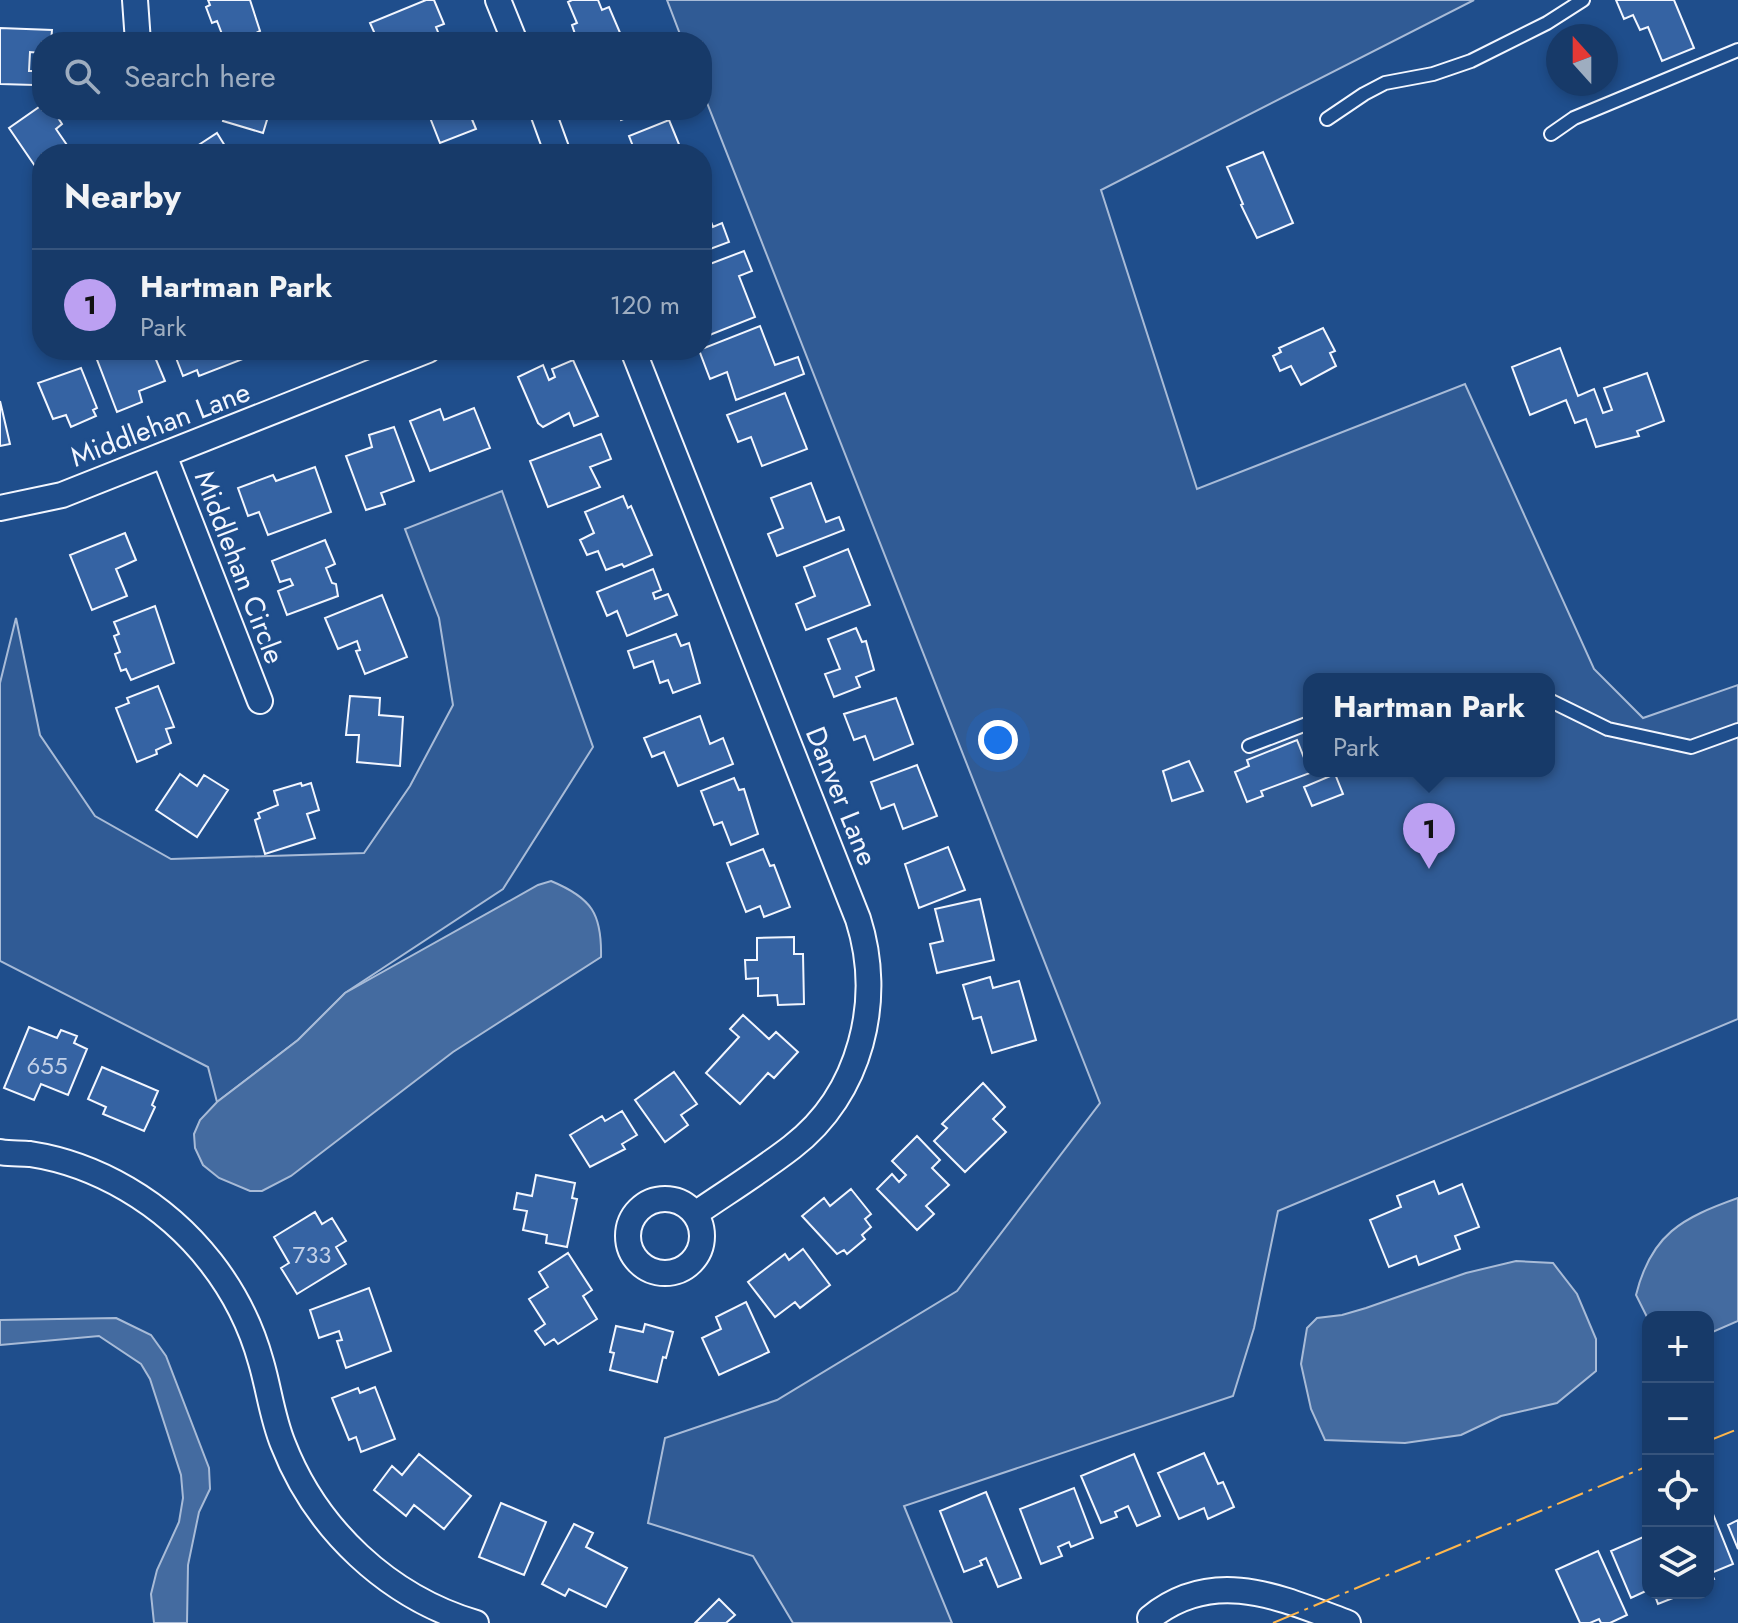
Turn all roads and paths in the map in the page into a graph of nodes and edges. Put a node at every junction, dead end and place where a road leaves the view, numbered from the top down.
1 (135, 0) edge
2 (498, 0) edge
3 (1583, 0) edge
4 (137, 32) edge
5 (511, 32) edge
6 (1738, 50) edge
7 (1327, 119) dead end
8 (546, 120) edge
9 (1551, 134) dead end
10 (554, 144) edge
11 (403, 360) edge
12 (637, 360) edge
13 (164, 455) junction
14 (0, 508) edge
15 (260, 701) dead end
16 (1555, 703) edge
17 (1303, 725) edge
18 (1738, 730) edge
19 (1249, 746) dead end
20 (0, 1152) edge
21 (695, 1214) dead end
22 (1150, 1618) dead end
23 (476, 1623) edge
24 (1348, 1623) edge

1 - 4 street
2 - 5 street
3 - 7 lane
6 - 9 lane
8 - 10 street
11 - 13 street, Middlehan Lane
12 - 21 street, Danver Lane
13 - 14 street, Middlehan Lane
13 - 15 street, Middlehan Circle
16 - 18 lane
17 - 19 lane
20 - 23 street
22 - 24 street

